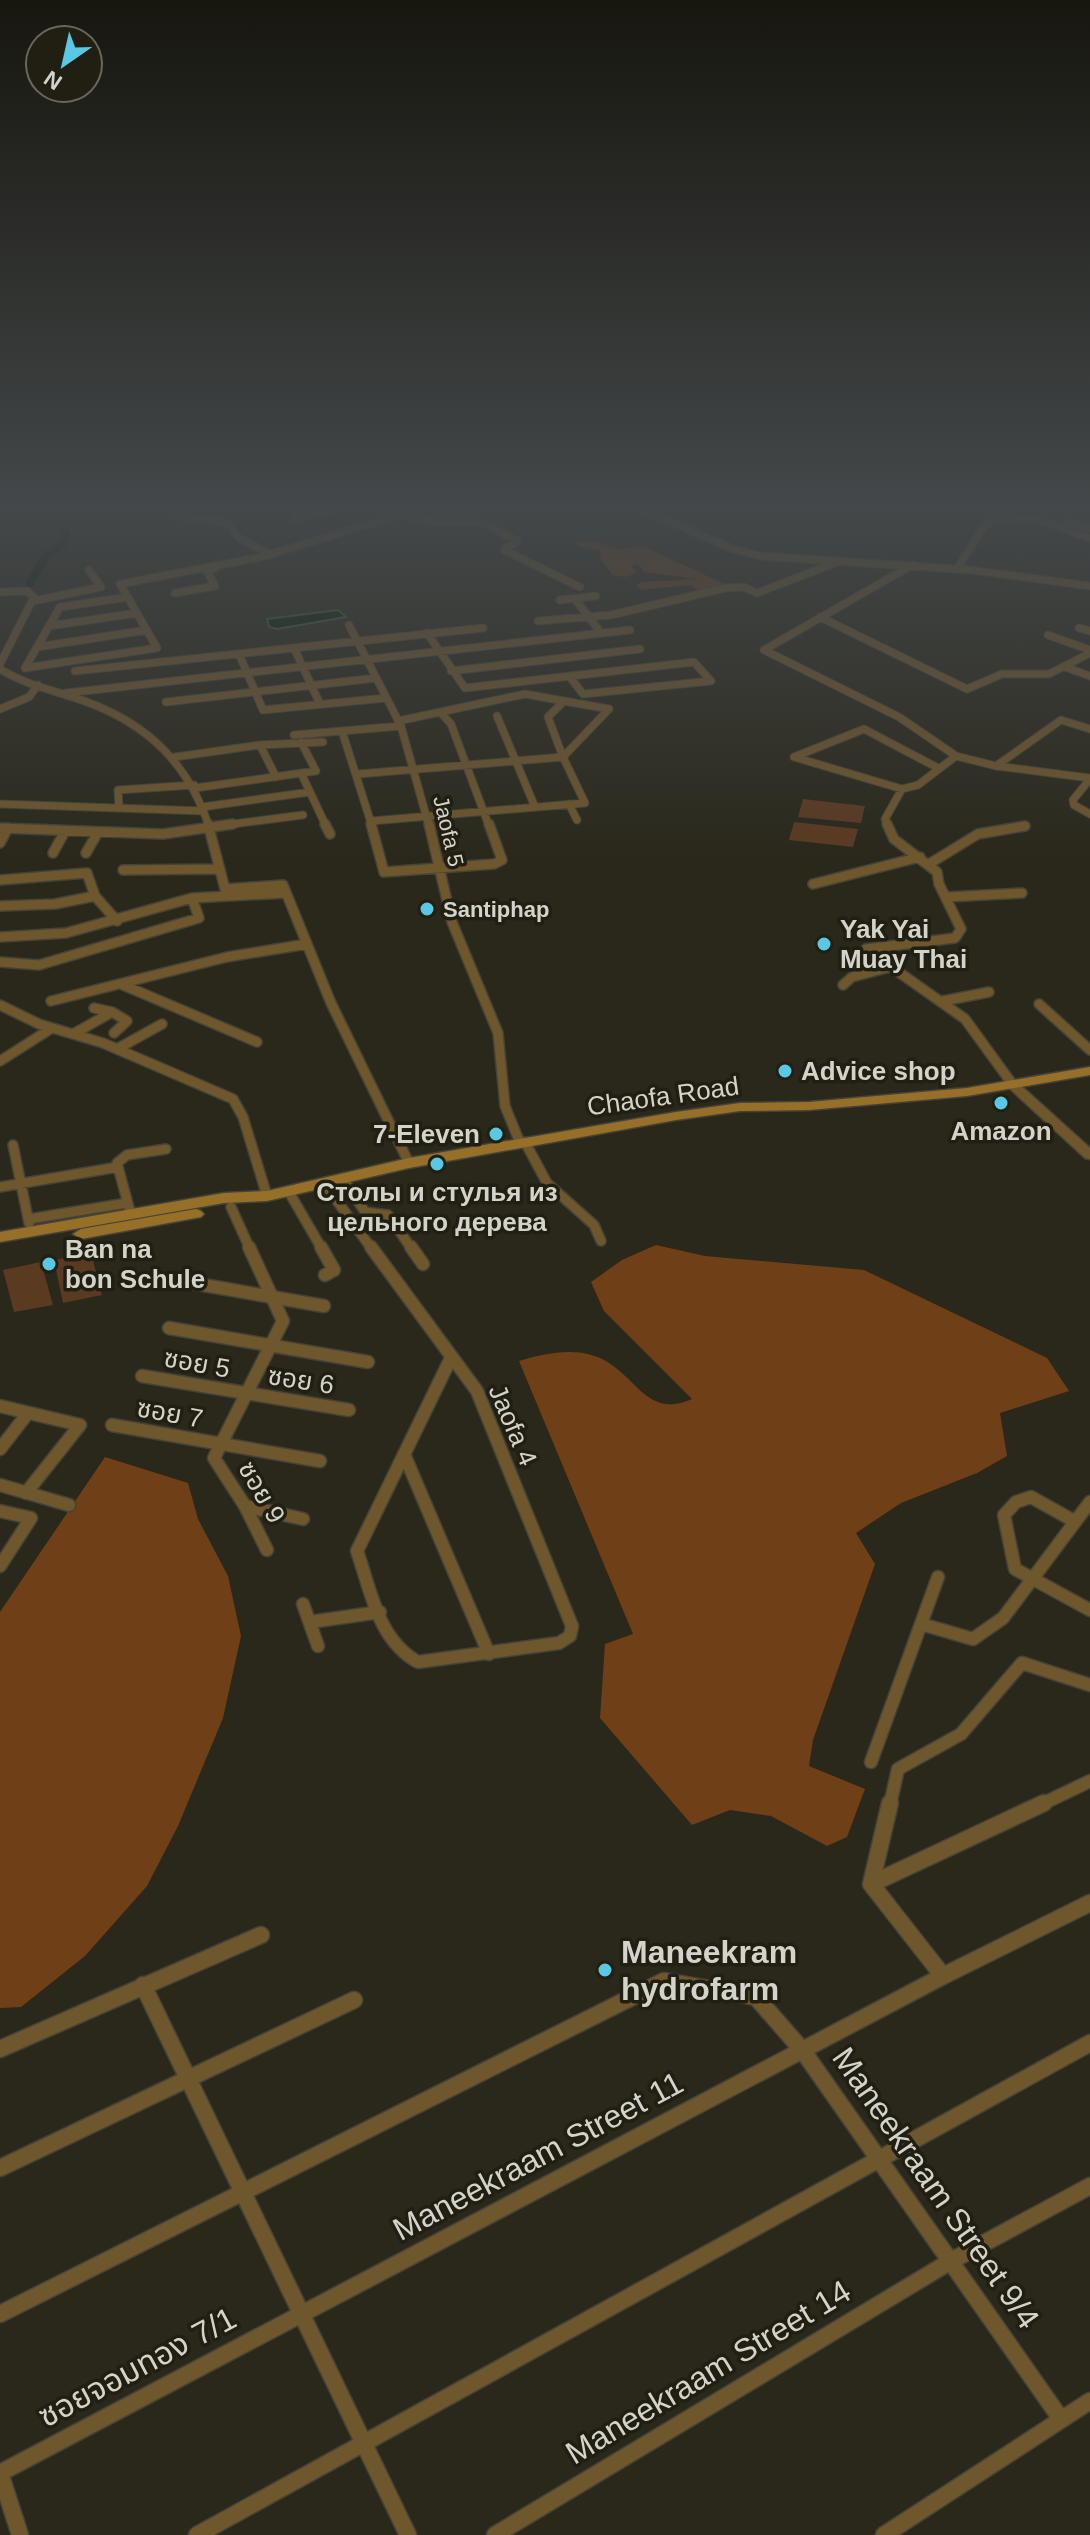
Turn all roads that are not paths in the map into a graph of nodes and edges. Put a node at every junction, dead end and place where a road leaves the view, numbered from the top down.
1 (22, 622) edge
2 (51, 622) edge
3 (74, 622) edge
4 (142, 622) edge
5 (593, 622) edge
6 (811, 622) edge
7 (831, 622) edge
8 (349, 625) dead end
9 (49, 626) junction
10 (483, 628) dead end
11 (1079, 628) dead end
12 (147, 630) junction
13 (630, 630) dead end
14 (1090, 631) edge
15 (427, 633) junction
16 (601, 633) junction
17 (1048, 635) dead end
18 (357, 641) junction
19 (37, 647) junction
20 (294, 648) junction
21 (640, 649) dead end
22 (438, 651) junction
23 (239, 654) junction
24 (1089, 654) edge
25 (366, 659) junction
26 (126, 666) junction
27 (303, 666) junction
28 (0, 667) edge
29 (1065, 667) junction
30 (75, 671) dead end
31 (451, 671) junction
32 (248, 672) junction
33 (1090, 676) edge
34 (570, 677) junction
35 (376, 678) junction
36 (38, 685) junction
37 (134, 685) junction
38 (313, 685) junction
39 (256, 692) junction
40 (61, 693) junction
41 (386, 698) junction
42 (564, 701) junction
43 (166, 702) dead end
44 (320, 704) junction
45 (0, 709) edge
46 (441, 713) junction
47 (497, 716) dead end
48 (400, 724) junction
49 (1090, 729) edge
50 (342, 731) junction
51 (294, 735) dead end
52 (301, 742) junction
53 (323, 742) dead end
54 (260, 745) junction
55 (956, 756) junction
56 (175, 757) junction
57 (563, 757) junction
58 (515, 760) junction
59 (466, 764) junction
60 (996, 766) junction
61 (938, 768) junction
62 (415, 769) junction
63 (301, 773) junction
64 (358, 774) junction
65 (276, 777) junction
66 (1090, 778) edge
67 (194, 786) junction
68 (902, 789) junction
69 (310, 792) junction
70 (0, 804) edge
71 (569, 804) junction
72 (31, 806) junction
73 (535, 807) junction
74 (119, 808) junction
75 (203, 809) junction
76 (484, 811) junction
77 (1090, 814) edge
78 (303, 815) dead end
79 (429, 816) junction
80 (577, 820) dead end
81 (371, 821) junction
82 (1025, 826) dead end
83 (4, 828) edge
84 (21, 829) junction
85 (210, 830) junction
86 (65, 831) junction
87 (98, 832) junction
88 (330, 834) dead end
89 (0, 843) edge
90 (53, 853) dead end
91 (86, 853) dead end
92 (920, 857) junction
93 (929, 864) junction
94 (439, 867) junction
95 (220, 869) junction
96 (123, 870) dead end
97 (0, 880) edge
98 (813, 884) dead end
99 (286, 893) junction
100 (1022, 893) dead end
101 (95, 896) junction
102 (947, 897) junction
103 (192, 898) junction
104 (0, 906) edge
105 (117, 921) junction
106 (0, 937) edge
107 (307, 944) junction
108 (0, 962) edge
109 (890, 967) junction
110 (123, 985) junction
111 (843, 985) dead end
112 (989, 992) dead end
113 (51, 1001) dead end
114 (943, 1001) junction
115 (1039, 1004) dead end
116 (0, 1005) edge
117 (94, 1008) dead end
118 (112, 1012) junction
119 (162, 1024) dead end
120 (52, 1028) junction
121 (75, 1033) junction
122 (114, 1033) dead end
123 (257, 1042) dead end
124 (117, 1049) junction
125 (1090, 1050) edge
126 (0, 1061) edge
127 (1090, 1071) edge
128 (1013, 1085) junction
129 (523, 1142) junction
130 (13, 1145) dead end
131 (166, 1149) dead end
132 (1090, 1155) edge
133 (409, 1163) junction
134 (118, 1167) junction
135 (343, 1179) junction
136 (324, 1183) junction
137 (21, 1184) junction
138 (0, 1187) edge
139 (289, 1192) junction
140 (267, 1196) junction
141 (247, 1199) junction
142 (231, 1207) junction
143 (129, 1209) junction
144 (30, 1225) junction
145 (0, 1237) edge
146 (601, 1241) dead end
147 (0, 1247) edge
148 (423, 1264) dead end
149 (325, 1275) dead end
150 (192, 1283) dead end
151 (272, 1296) junction
152 (324, 1306) dead end
153 (169, 1328) dead end
154 (270, 1345) junction
155 (451, 1358) junction
156 (368, 1362) dead end
157 (142, 1376) dead end
158 (246, 1394) junction
159 (0, 1406) edge
160 (349, 1410) dead end
161 (28, 1413) junction
162 (112, 1425) dead end
163 (221, 1443) junction
164 (0, 1449) edge
165 (404, 1454) junction
166 (320, 1461) dead end
167 (0, 1485) edge
168 (26, 1493) junction
169 (1090, 1502) edge
170 (69, 1505) dead end
171 (245, 1506) junction
172 (0, 1511) edge
173 (303, 1519) dead end
174 (1074, 1521) junction
175 (267, 1550) dead end
176 (0, 1566) edge
177 (938, 1577) dead end
178 (1031, 1581) junction
179 (303, 1604) dead end
180 (1090, 1610) edge
181 (380, 1612) junction
182 (310, 1622) junction
183 (921, 1624) junction
184 (318, 1646) dead end
185 (489, 1654) junction
186 (1090, 1685) edge
187 (871, 1762) dead end
188 (1090, 1781) edge
189 (871, 1884) junction
190 (1090, 1903) edge
191 (261, 1935) dead end
192 (943, 1976) junction
193 (143, 1985) junction
194 (354, 2000) dead end
195 (1090, 2043) edge
196 (0, 2049) edge
197 (803, 2051) junction
198 (188, 2080) junction
199 (878, 2158) junction
200 (0, 2168) edge
201 (1090, 2186) edge
202 (244, 2194) junction
203 (951, 2261) junction
204 (0, 2314) edge
205 (301, 2314) junction
206 (1090, 2401) edge
207 (1061, 2419) junction
208 (363, 2442) junction
209 (0, 2473) edge
210 (20, 2535) edge
211 (197, 2535) edge
212 (408, 2535) edge
213 (495, 2535) edge
214 (884, 2535) edge

1 - 28 street
2 - 9 street
3 - 9 street
4 - 12 street
5 - 16 street
6 - 55 street
7 - 29 street
8 - 18 street, Jaofa 5
9 - 19 street
10 - 15 street
11 - 14 street
12 - 19 street
12 - 19 street
13 - 16 street
15 - 18 street
15 - 22 street
16 - 22 street
17 - 24 street
18 - 20 street
18 - 25 street, Jaofa 5
20 - 23 street
20 - 27 street
21 - 31 street
22 - 25 street
22 - 31 street
23 - 26 street
23 - 32 street
24 - 29 street
25 - 27 street
25 - 35 street, Jaofa 5
26 - 30 street
26 - 37 street
27 - 32 street
27 - 38 street
28 - 36 street
29 - 33 street
31 - 34 street
32 - 37 street
32 - 39 street
34 - 34 street
35 - 38 street
35 - 41 street, Jaofa 5
36 - 40 street
36 - 45 street
37 - 40 street
38 - 39 street
38 - 44 street
39 - 43 street
39 - 44 street
40 - 56 street
41 - 44 street
41 - 48 street, Jaofa 5
42 - 46 street
42 - 57 street
42 - 57 street
46 - 48 street
46 - 59 street
47 - 58 street
48 - 50 street
48 - 62 street, Jaofa 5
49 - 60 street
50 - 51 street
50 - 64 street
52 - 53 street
52 - 54 street
52 - 63 street
54 - 56 street
54 - 65 street
55 - 60 street
55 - 61 street
56 - 67 street
57 - 58 street
57 - 71 street
58 - 59 street
58 - 73 street
59 - 62 street
59 - 76 street
60 - 66 street
61 - 68 street
61 - 68 street
62 - 64 street
62 - 79 street, Jaofa 5
63 - 65 street
63 - 69 street
64 - 81 street
65 - 67 street
66 - 77 street
67 - 74 street
67 - 75 street
68 - 92 street
69 - 75 street
69 - 88 street
70 - 72 street
71 - 73 street
71 - 80 street
72 - 74 street
72 - 84 street
73 - 76 street
74 - 75 street
75 - 85 street
76 - 79 street
76 - 94 street
78 - 85 street
79 - 81 street
79 - 94 street, Jaofa 5
81 - 94 street
82 - 93 street
83 - 84 street
83 - 89 street
84 - 86 street
85 - 87 street
85 - 95 street
86 - 87 street
86 - 90 street
87 - 91 street
92 - 93 street
92 - 98 street
93 - 102 street
94 - 129 street, Jaofa 5
95 - 96 street
95 - 99 street
97 - 101 street
99 - 103 street
99 - 107 street
100 - 102 street
101 - 104 street
101 - 105 street
102 - 109 street
103 - 105 street
103 - 108 street
105 - 106 street
107 - 110 street
107 - 133 street
109 - 111 street
109 - 114 street
110 - 113 street
110 - 123 street
112 - 114 street
114 - 128 street
115 - 125 street
116 - 120 street
117 - 118 street
118 - 121 street
118 - 122 street
119 - 124 street
120 - 121 street
120 - 126 street
121 - 124 street
124 - 140 street
127 - 128 main road, Chaofa Road
128 - 129 main road, Chaofa Road
128 - 132 street
129 - 133 main road, Chaofa Road
129 - 146 street, Jaofa 5
130 - 137 street
131 - 134 street
133 - 135 main road, Chaofa Road
134 - 137 street
134 - 143 street
135 - 136 main road, Chaofa Road
135 - 148 street
136 - 139 main road, Chaofa Road
136 - 155 street, Jaofa 4
137 - 138 street
137 - 144 street
139 - 140 main road, Chaofa Road
139 - 149 street
140 - 141 main road, Chaofa Road
141 - 142 main road, Chaofa Road
141 - 143 main road, Chaofa Road
142 - 147 main road, Chaofa Road
142 - 151 street
143 - 144 main road, Chaofa Road
144 - 145 main road, Chaofa Road
150 - 151 street
151 - 152 street
151 - 154 street
153 - 154 street
154 - 156 street
154 - 158 street
155 - 165 street
155 - 185 street, Jaofa 4
157 - 158 street, ซอย 5
158 - 160 street, ซอย 6
158 - 163 street
159 - 161 street
161 - 164 street
161 - 168 street
162 - 163 street, ซอย 7
163 - 166 street, ซอย 7
163 - 171 street, ซอย 9
165 - 181 street
165 - 185 street
167 - 168 street
168 - 170 street
169 - 174 street
171 - 173 street
171 - 175 street, ซอย 9
172 - 176 street
174 - 178 street
174 - 178 street
177 - 183 street
178 - 180 street
178 - 183 street
179 - 182 street
181 - 182 street
181 - 185 street
182 - 184 street
183 - 187 street
186 - 189 street
188 - 189 street
189 - 192 street
190 - 192 street, Maneekraam Street 11
191 - 193 street
192 - 197 street, Maneekraam Street 11
193 - 196 street
193 - 198 street
194 - 198 street
195 - 199 street
197 - 199 street, Maneekraam Street 9/4
197 - 202 street, Maneekraam Street 9/4
197 - 205 street, Maneekraam Street 11
198 - 200 street
198 - 202 street
199 - 203 street, Maneekraam Street 9/4
199 - 208 street
201 - 203 street, Maneekraam Street 14
202 - 204 street, Maneekraam Street 9/4
202 - 205 street
203 - 207 street, Maneekraam Street 9/4
203 - 213 street, Maneekraam Street 14
205 - 208 street
205 - 209 street, ซอยจอมทอง 7/1
206 - 207 street
207 - 214 street
208 - 211 street
208 - 212 street
209 - 210 street

